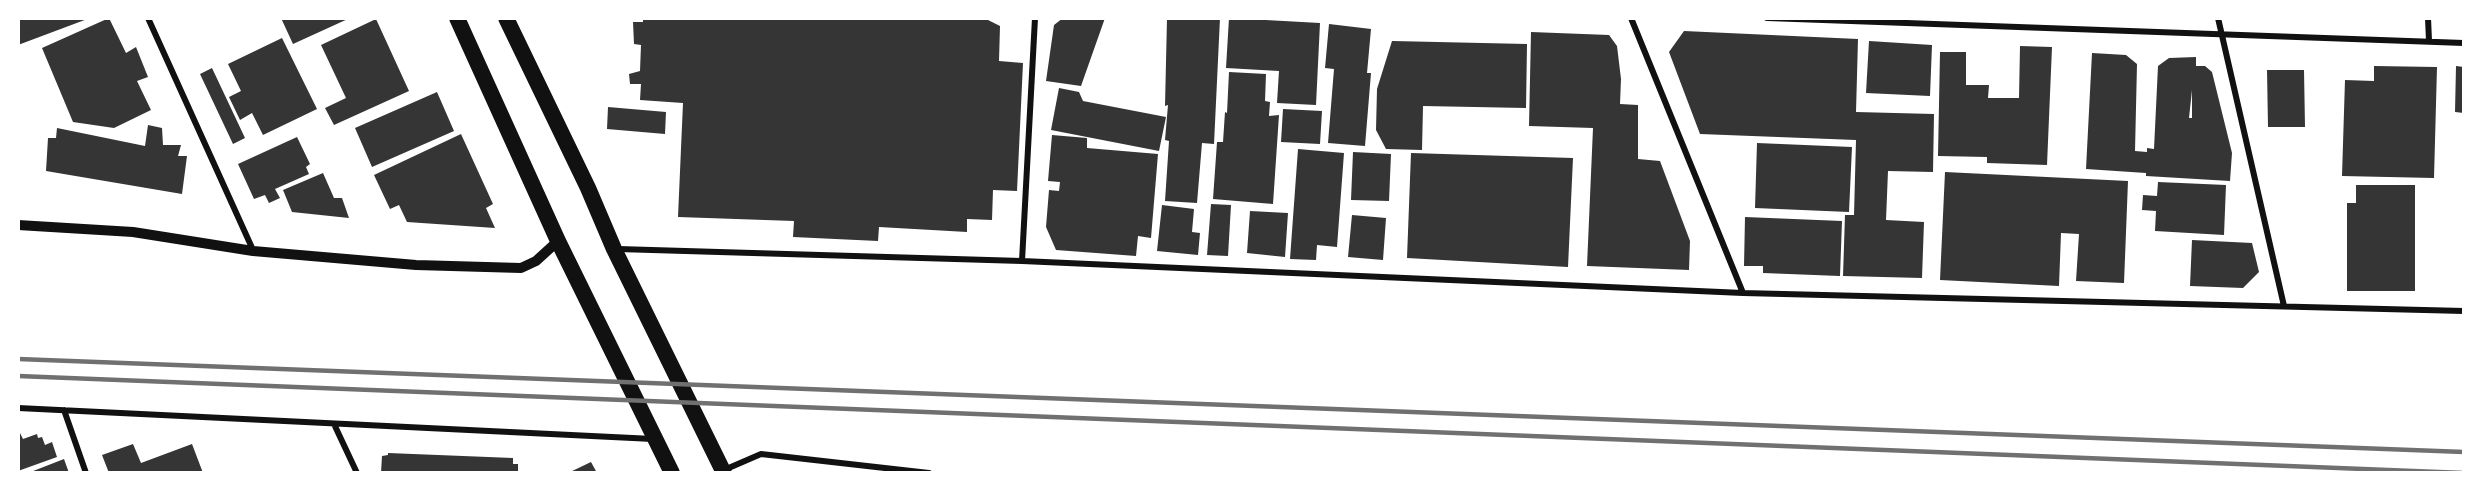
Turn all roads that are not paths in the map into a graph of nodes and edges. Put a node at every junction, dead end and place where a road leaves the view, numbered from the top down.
1 (148, 18) edge
2 (457, 18) edge
3 (506, 18) edge
4 (1035, 18) edge
5 (1631, 18) edge
6 (1767, 18) edge
7 (2218, 18) edge
8 (2428, 18) edge
9 (1878, 20) edge
10 (2221, 34) junction
11 (2429, 41) junction
12 (2464, 43) edge
13 (18, 225) edge
14 (558, 241) junction
15 (614, 249) junction
16 (253, 251) junction
17 (1022, 261) junction
18 (1743, 293) junction
19 (2284, 306) junction
20 (2464, 311) edge
21 (18, 408) edge
22 (64, 410) junction
23 (334, 424) junction
24 (657, 439) junction
25 (724, 472) edge
26 (86, 473) edge
27 (357, 473) edge
28 (672, 473) edge
29 (929, 473) edge

1 - 16 street
2 - 14 highway
3 - 15 highway
4 - 17 street
5 - 18 street
6 - 9 street
7 - 10 street
8 - 11 street
9 - 10 street
10 - 11 street
10 - 19 street
11 - 12 street
13 - 16 street
14 - 16 street
14 - 24 highway
15 - 17 street
15 - 25 highway
17 - 18 street
18 - 19 street
19 - 20 street
21 - 22 street
22 - 23 street
22 - 26 street
23 - 24 street
23 - 27 street
24 - 28 highway
25 - 29 street

